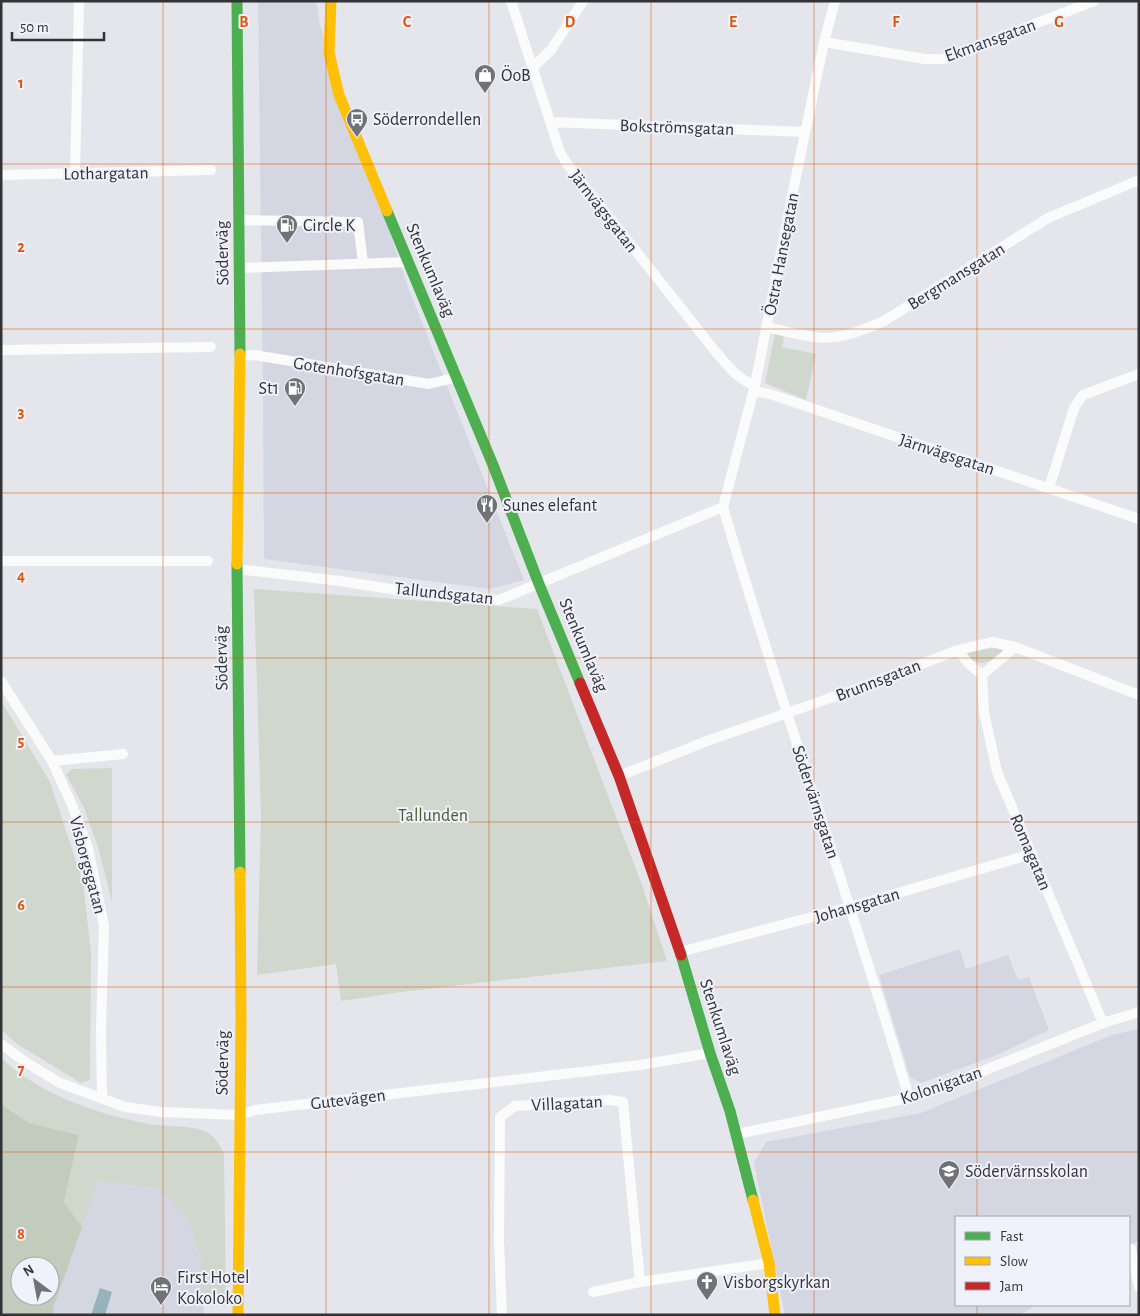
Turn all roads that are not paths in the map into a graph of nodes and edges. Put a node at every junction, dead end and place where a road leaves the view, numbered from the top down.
1 (78, 1) edge
2 (237, 1) edge
3 (331, 1) edge
4 (511, 1) edge
5 (583, 1) edge
6 (835, 1) edge
7 (1094, 1) edge
8 (824, 42) junction
9 (532, 68) junction
10 (550, 122) junction
11 (805, 132) junction
12 (211, 170) dead end
13 (75, 174) junction
14 (1, 175) edge
15 (1139, 180) edge
16 (239, 220) junction
17 (409, 262) junction
18 (363, 263) junction
19 (239, 268) junction
20 (767, 327) junction
21 (211, 347) dead end
22 (1, 350) edge
23 (240, 356) junction
24 (1139, 374) edge
25 (456, 376) junction
26 (754, 388) junction
27 (1049, 488) junction
28 (723, 507) junction
29 (1139, 519) edge
30 (1, 561) edge
31 (208, 561) dead end
32 (237, 569) junction
33 (539, 584) junction
34 (1015, 647) junction
35 (958, 650) junction
36 (982, 674) junction
37 (1, 681) edge
38 (1139, 695) edge
39 (788, 713) junction
40 (123, 754) dead end
41 (52, 761) junction
42 (618, 776) junction
43 (1032, 854) junction
44 (850, 907) junction
45 (680, 952) junction
46 (1139, 1012) edge
47 (1103, 1022) junction
48 (1, 1044) edge
49 (710, 1053) junction
50 (909, 1098) junction
51 (102, 1099) junction
52 (238, 1115) junction
53 (737, 1134) junction
54 (1131, 1249) dead end
55 (769, 1263) junction
56 (640, 1282) junction
57 (1139, 1287) edge
58 (593, 1292) dead end
59 (238, 1315) edge
60 (502, 1315) edge
61 (775, 1315) edge

1 - 13 street
2 - 16 street, Söderväg
3 - 17 street, Stenkumlaväg
4 - 9 street, Järnvägsgatan
5 - 9 street
6 - 8 street, Östra Hansegatan
7 - 8 street, Ekmansgatan
8 - 11 street, Östra Hansegatan
9 - 10 street, Järnvägsgatan
10 - 11 street, Bokströmsgatan
10 - 26 street, Järnvägsgatan
11 - 20 street, Östra Hansegatan
12 - 13 street, Lothargatan
13 - 14 street, Lothargatan
15 - 20 street, Bergmansgatan
16 - 18 street
16 - 19 street, Söderväg
17 - 18 street
17 - 25 street, Stenkumlaväg
18 - 19 street
19 - 23 street, Söderväg
20 - 26 street, Östra Hansegatan
21 - 22 street
23 - 25 street, Gotenhofsgatan
23 - 32 street, Söderväg
24 - 27 street
25 - 33 street, Stenkumlaväg
26 - 27 street, Järnvägsgatan
26 - 28 street, Östra Hansegatan
27 - 29 street, Järnvägsgatan
28 - 33 street, Tallundsgatan
28 - 39 street, Södervärnsgatan
30 - 31 street
32 - 33 street, Tallundsgatan
32 - 52 street, Söderväg
33 - 42 street, Stenkumlaväg
34 - 35 street, Brunnsgatan
34 - 36 street
34 - 38 street, Brunnsgatan
35 - 36 street
35 - 39 street, Brunnsgatan
36 - 43 street, Romagatan
37 - 41 street, Visborgsgatan
39 - 42 street, Brunnsgatan
39 - 44 street, Södervärnsgatan
40 - 41 street
41 - 51 street, Visborgsgatan
42 - 45 street, Stenkumlaväg
43 - 44 street, Johansgatan
43 - 47 street, Romagatan
44 - 45 street, Johansgatan
44 - 50 street, Södervärnsgatan
45 - 49 street, Stenkumlaväg
46 - 47 street, Kolonigatan
47 - 50 street, Kolonigatan
48 - 51 street, Gutevägen
49 - 52 street, Gutevägen
49 - 53 street, Stenkumlaväg
50 - 53 street, Kolonigatan
51 - 52 street, Gutevägen
52 - 59 street, Söderväg
53 - 55 street, Stenkumlaväg
54 - 57 street
55 - 56 street
55 - 61 street, Stenkumlaväg
56 - 58 street
56 - 60 street, Villagatan

